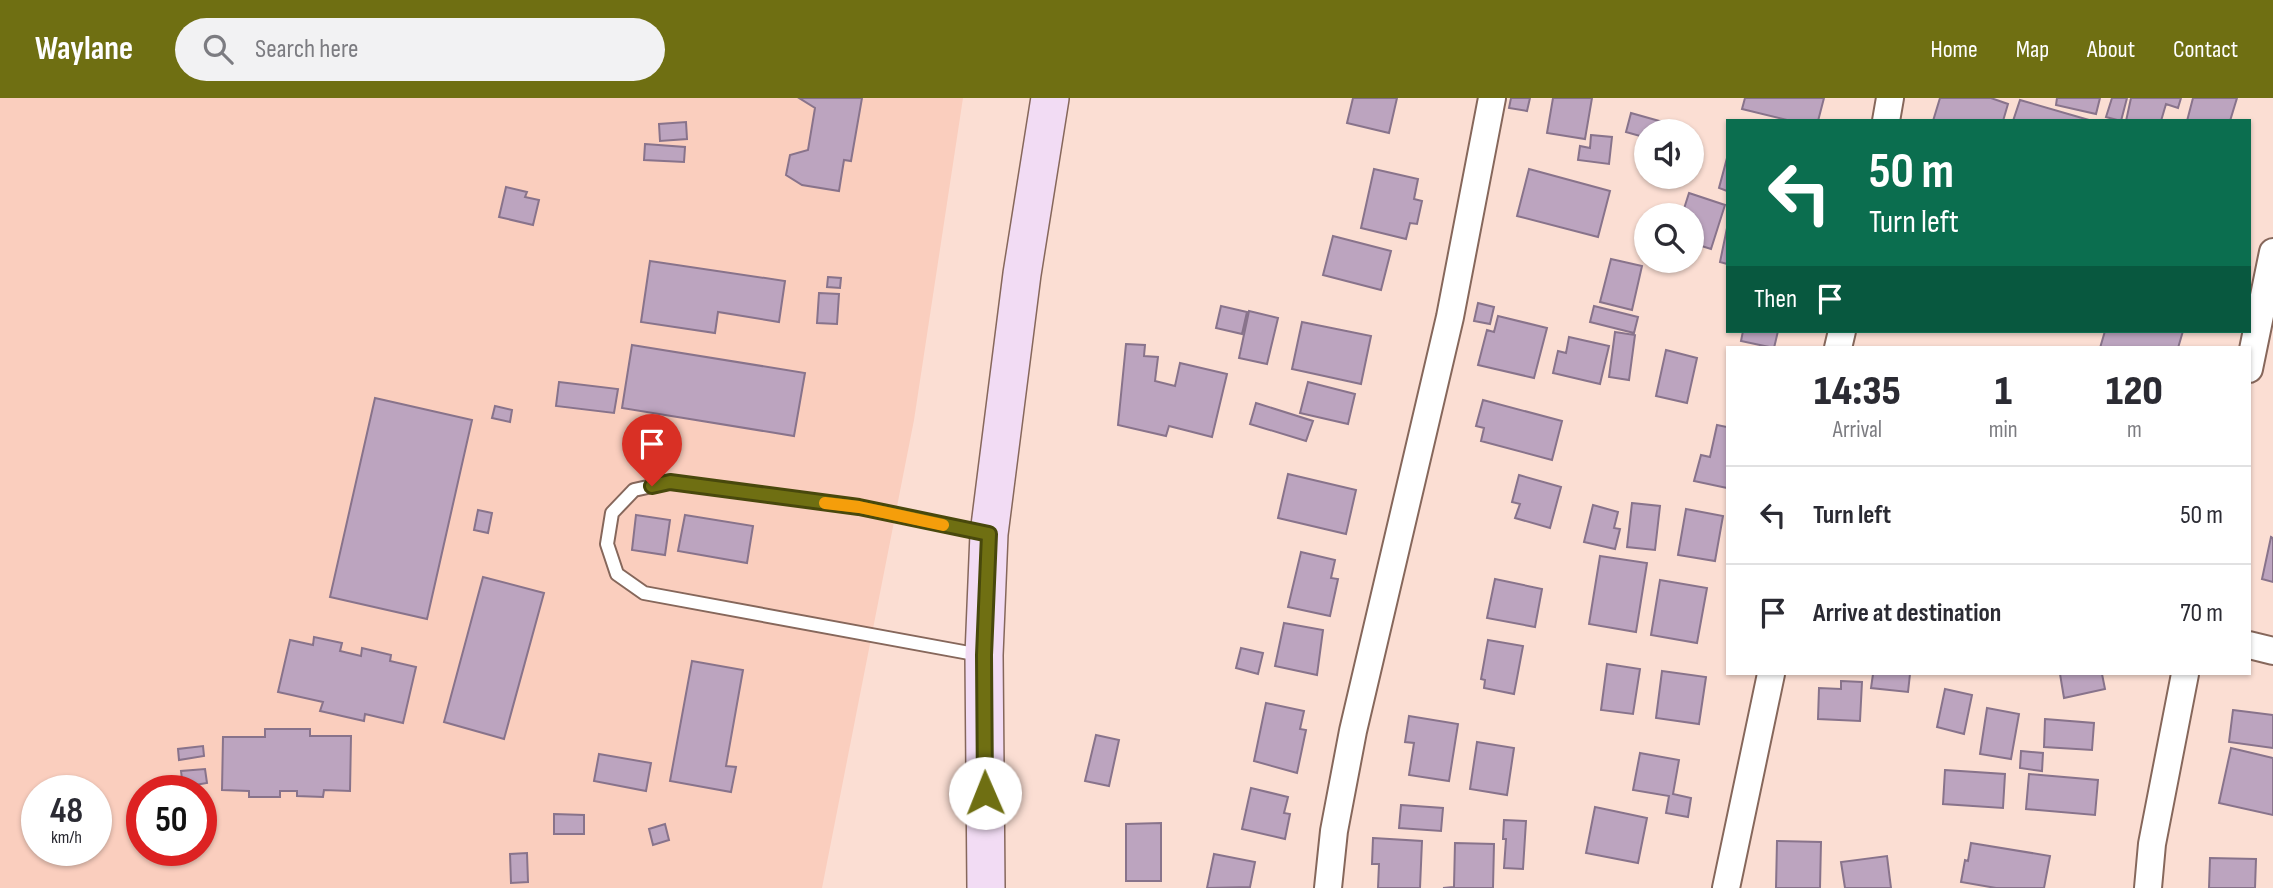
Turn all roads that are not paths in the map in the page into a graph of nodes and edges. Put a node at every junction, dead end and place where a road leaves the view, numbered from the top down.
1 (1050, 98) edge
2 (1492, 98) edge
3 (1891, 98) edge
4 (1886, 119) edge
5 (2273, 252) edge
6 (2251, 359) edge
7 (989, 534) junction
8 (2251, 646) edge
9 (2273, 651) edge
10 (984, 655) junction
11 (1771, 675) edge
12 (2185, 675) edge
13 (986, 888) edge
14 (1328, 888) edge
15 (1726, 888) edge
16 (2148, 888) edge

1 - 7 main road
2 - 14 street
3 - 4 street
5 - 6 street
7 - 10 main road
7 - 10 lane
8 - 9 street
10 - 13 main road
11 - 15 street
12 - 16 street

